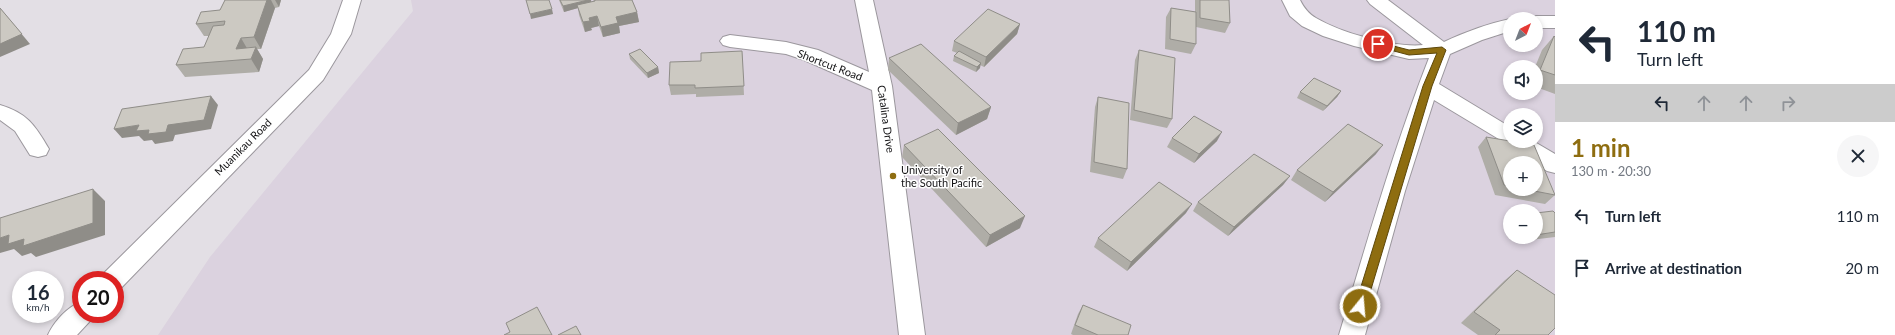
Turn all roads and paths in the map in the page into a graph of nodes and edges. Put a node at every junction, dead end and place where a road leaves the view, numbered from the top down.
1 (352, 0) edge
2 (864, 0) edge
3 (1291, 0) edge
4 (1376, 0) edge
5 (1543, 22) edge
6 (1555, 22) edge
7 (1503, 27) edge
8 (730, 41) dead end
9 (1442, 50) junction
10 (882, 86) junction
11 (1427, 86) junction
12 (0, 112) edge
13 (1503, 133) edge
14 (1527, 148) edge
15 (38, 149) dead end
16 (1555, 165) edge
17 (122, 271) edge
18 (72, 322) edge
19 (61, 335) edge
20 (912, 335) edge
21 (1352, 335) edge

1 - 17 street, Muanikau Road
2 - 10 street, Catalina Drive
3 - 9 street
4 - 9 street
5 - 6 street
7 - 9 street
8 - 10 street, Shortcut Road
9 - 11 street
10 - 20 street, Catalina Drive
11 - 13 street
11 - 21 street
12 - 15 street
14 - 16 street
18 - 19 street

